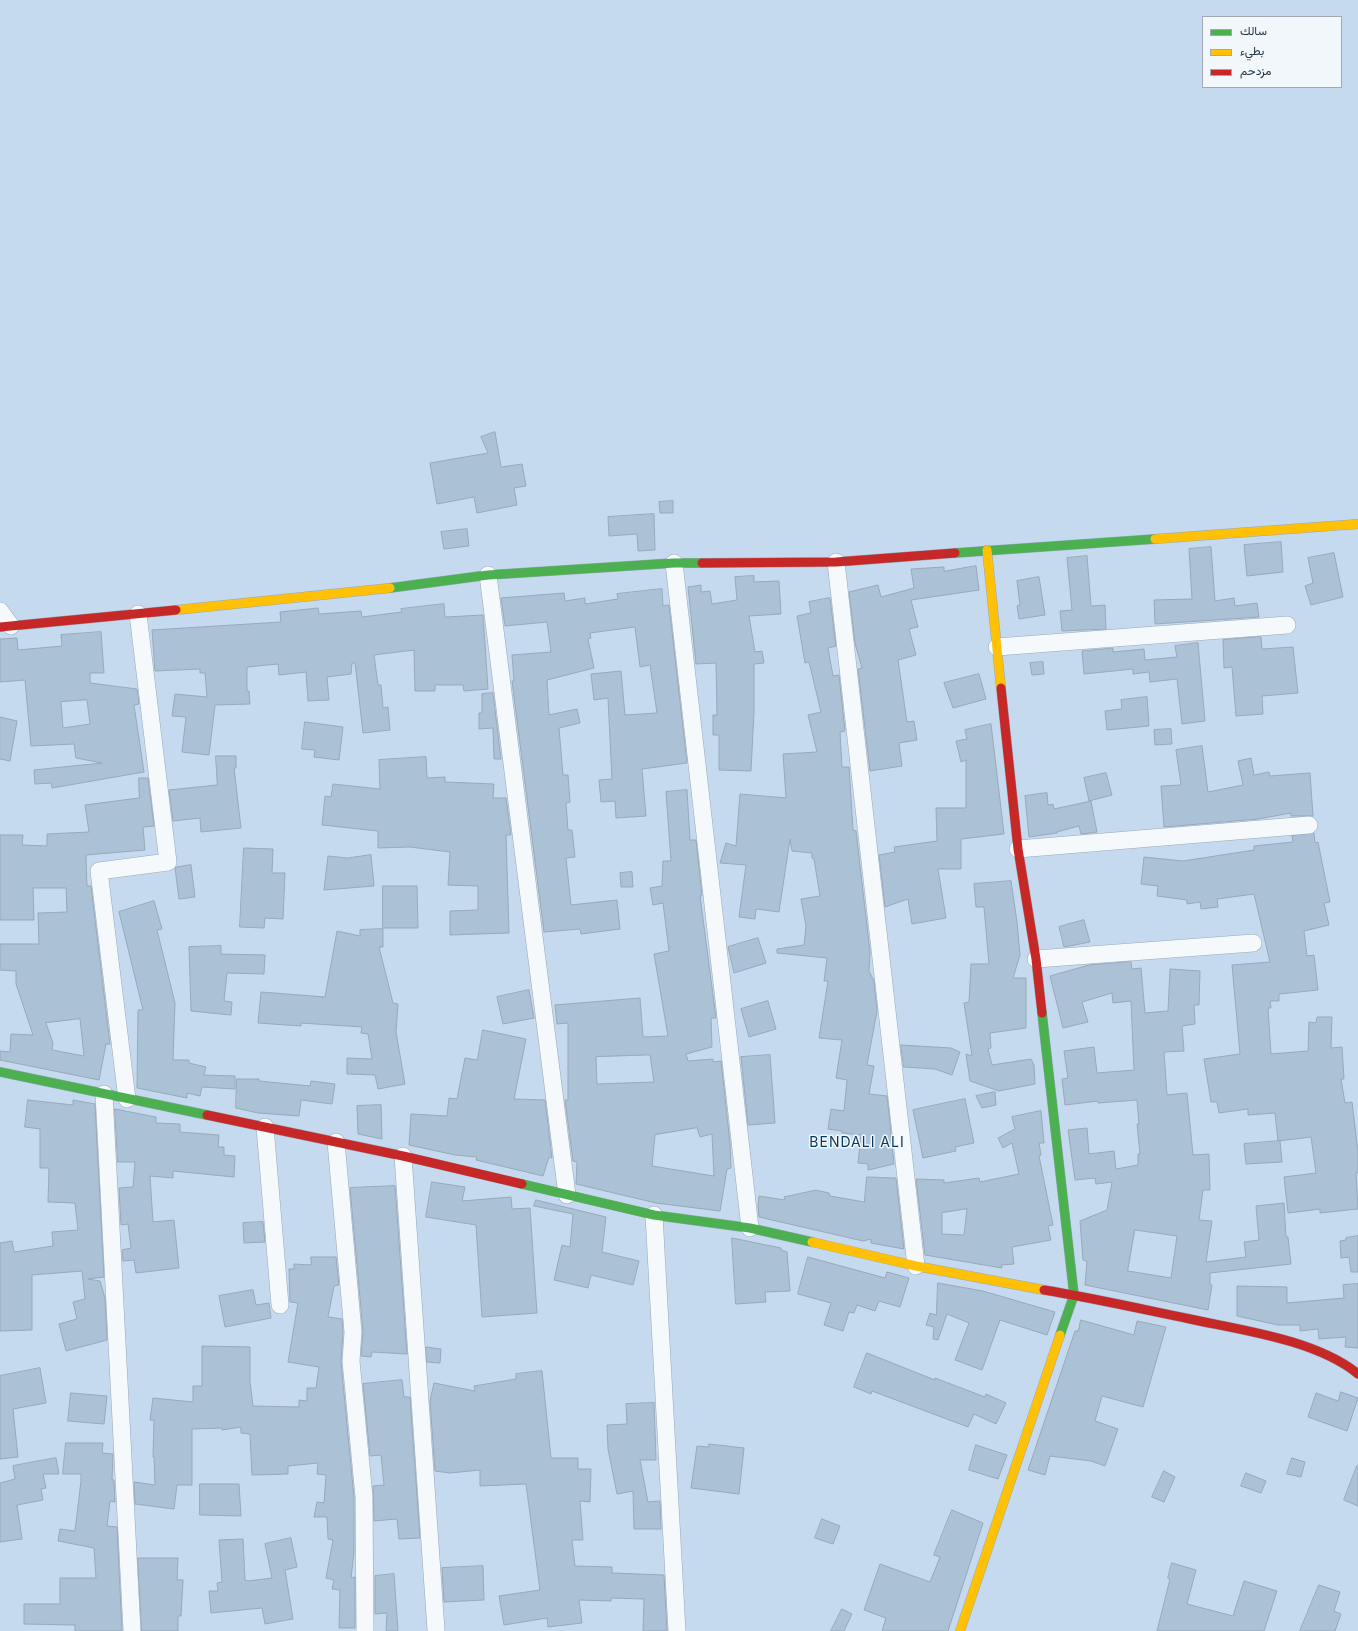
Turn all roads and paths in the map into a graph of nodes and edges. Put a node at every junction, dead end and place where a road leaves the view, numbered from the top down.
1 (1358, 524) edge
2 (987, 550) junction
3 (836, 562) junction
4 (674, 563) junction
5 (488, 574) junction
6 (0, 612) edge
7 (138, 614) junction
8 (1287, 625) dead end
9 (5, 626) edge
10 (997, 648) junction
11 (1309, 825) dead end
12 (1018, 849) junction
13 (1253, 943) dead end
14 (1036, 959) junction
15 (0, 1072) edge
16 (104, 1094) junction
17 (127, 1099) junction
18 (264, 1127) junction
19 (336, 1142) junction
20 (403, 1156) junction
21 (567, 1195) junction
22 (654, 1215) junction
23 (750, 1228) junction
24 (916, 1266) junction
25 (1074, 1295) junction
26 (280, 1304) dead end
27 (1358, 1374) edge
28 (436, 1630) dead end
29 (132, 1631) edge
30 (365, 1631) edge
31 (677, 1631) edge
32 (960, 1631) edge

1 - 2 street
2 - 3 street
2 - 10 street
3 - 4 street
3 - 24 street
4 - 5 street
4 - 23 street
5 - 7 street
5 - 21 street
6 - 9 street
7 - 9 street
7 - 17 street
8 - 10 street
10 - 12 street
11 - 12 street
12 - 14 street
13 - 14 street
14 - 25 street
15 - 16 street
16 - 17 street
16 - 29 street
17 - 18 street
18 - 19 street
18 - 26 street
19 - 20 street
19 - 30 street
20 - 21 street
20 - 28 street
21 - 22 street
22 - 23 street
22 - 31 street
23 - 24 street
24 - 25 street
25 - 27 street
25 - 32 street

